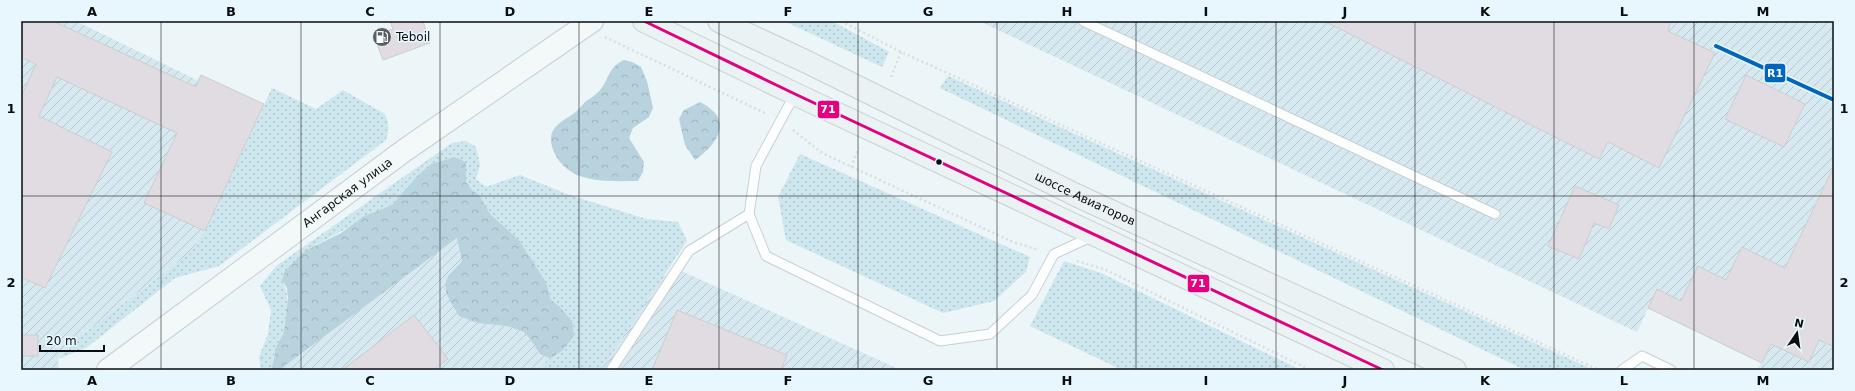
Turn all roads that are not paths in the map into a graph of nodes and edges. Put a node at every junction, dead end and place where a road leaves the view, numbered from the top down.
1 (644, 21) edge
2 (719, 21) edge
3 (1087, 22) edge
4 (587, 24) edge
5 (795, 94) junction
6 (749, 214) junction
7 (1494, 214) dead end
8 (1096, 235) junction
9 (108, 370) edge
10 (611, 370) edge
11 (1383, 370) edge
12 (1455, 370) edge
13 (1622, 370) edge
14 (1671, 370) edge

1 - 5 main road
2 - 12 main road, шоссе Авиаторов
3 - 7 lane
4 - 9 main road, Ангарская улица
5 - 6 lane
5 - 8 main road
6 - 8 lane
6 - 10 lane
8 - 11 main road
13 - 14 lane

